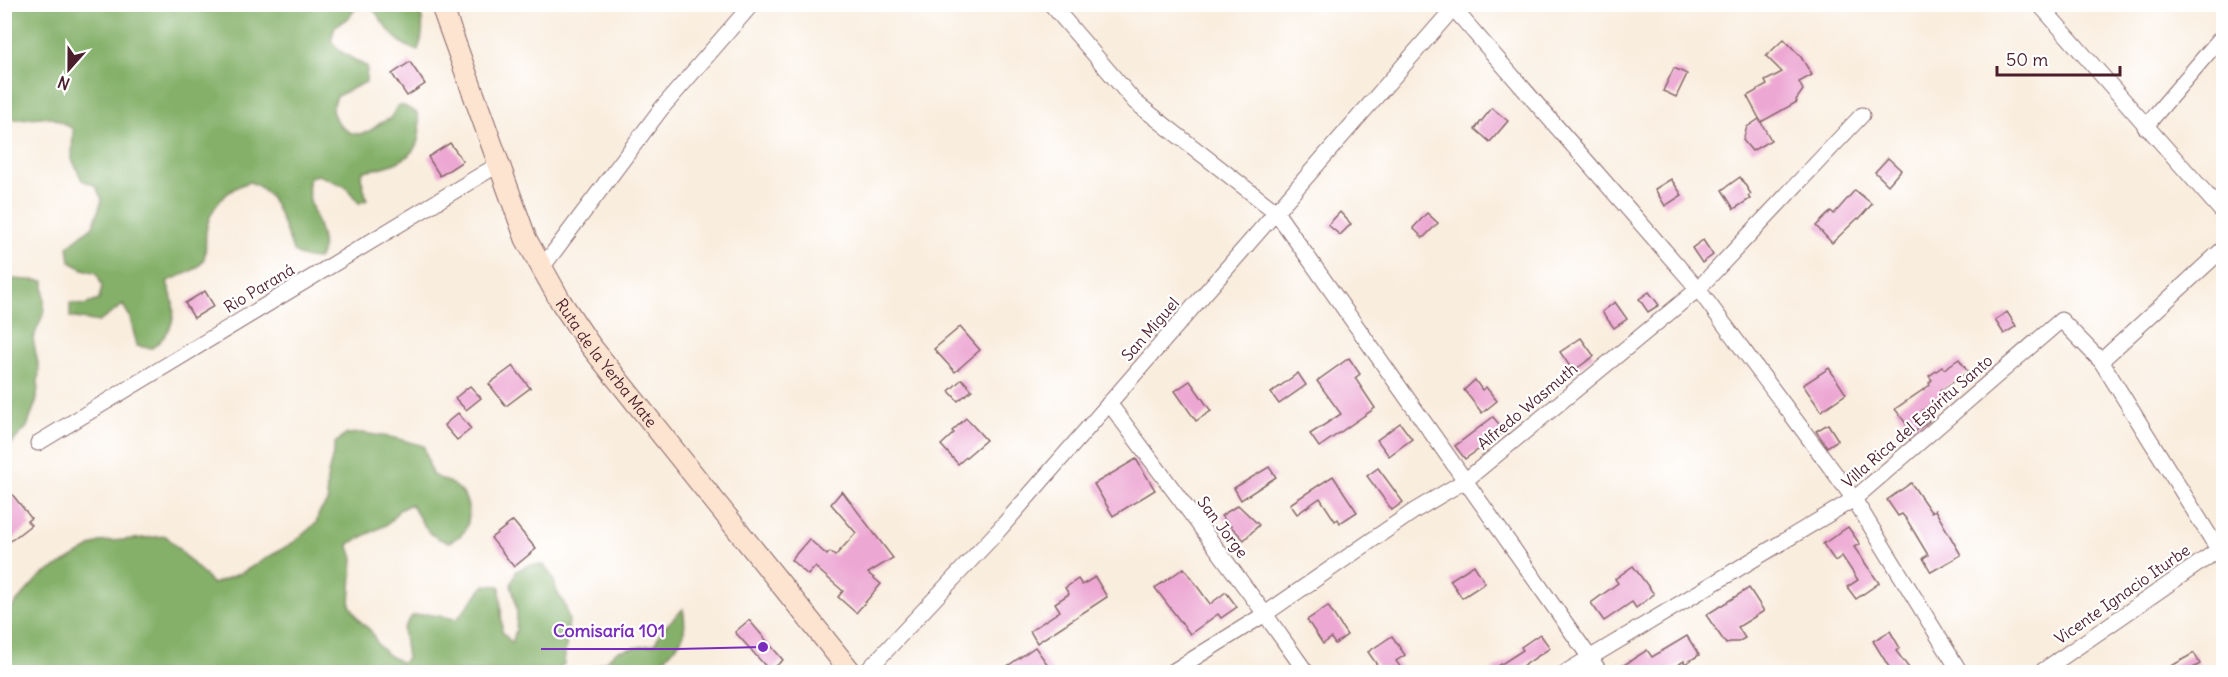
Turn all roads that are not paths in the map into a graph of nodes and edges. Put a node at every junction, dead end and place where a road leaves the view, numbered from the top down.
1 (441, 4) edge
2 (752, 4) edge
3 (1051, 4) edge
4 (2039, 4) edge
5 (1456, 7) edge
6 (2223, 34) edge
7 (1862, 115) dead end
8 (2145, 127) junction
9 (499, 164) junction
10 (1276, 212) junction
11 (2223, 214) edge
12 (2223, 248) edge
13 (541, 269) junction
14 (1698, 289) junction
15 (2101, 361) junction
16 (1109, 404) junction
17 (38, 443) dead end
18 (1466, 480) junction
19 (1854, 500) junction
20 (2221, 552) edge
21 (1265, 614) junction
22 (1591, 658) junction
23 (852, 672) edge
24 (866, 672) edge
25 (1172, 672) edge
26 (1306, 672) edge
27 (1566, 672) edge
28 (1600, 672) edge
29 (1960, 672) edge
30 (2041, 672) edge

1 - 9 main road, Ruta de la Yerba Mate
2 - 13 street
3 - 10 street
4 - 8 street
5 - 10 street, San Miguel
5 - 14 street
6 - 8 street
7 - 14 street, Alfredo Wasmuth
8 - 11 street
9 - 13 main road, Ruta de la Yerba Mate
9 - 17 street, Rio Paraná
10 - 16 street, San Miguel
10 - 18 street
12 - 15 street
13 - 23 main road, Ruta de la Yerba Mate
14 - 18 street, Alfredo Wasmuth
14 - 19 street
15 - 19 street, Villa Rica del Espíritu Santo
15 - 20 street
16 - 21 street, San Jorge
16 - 24 street, San Miguel
18 - 21 street, Alfredo Wasmuth
18 - 22 street
19 - 22 street, Villa Rica del Espíritu Santo
19 - 29 street
20 - 30 street, Vicente Ignacio Iturbe
21 - 25 street, Alfredo Wasmuth
21 - 26 street, San Jorge
22 - 27 street, Villa Rica del Espíritu Santo
22 - 28 street

